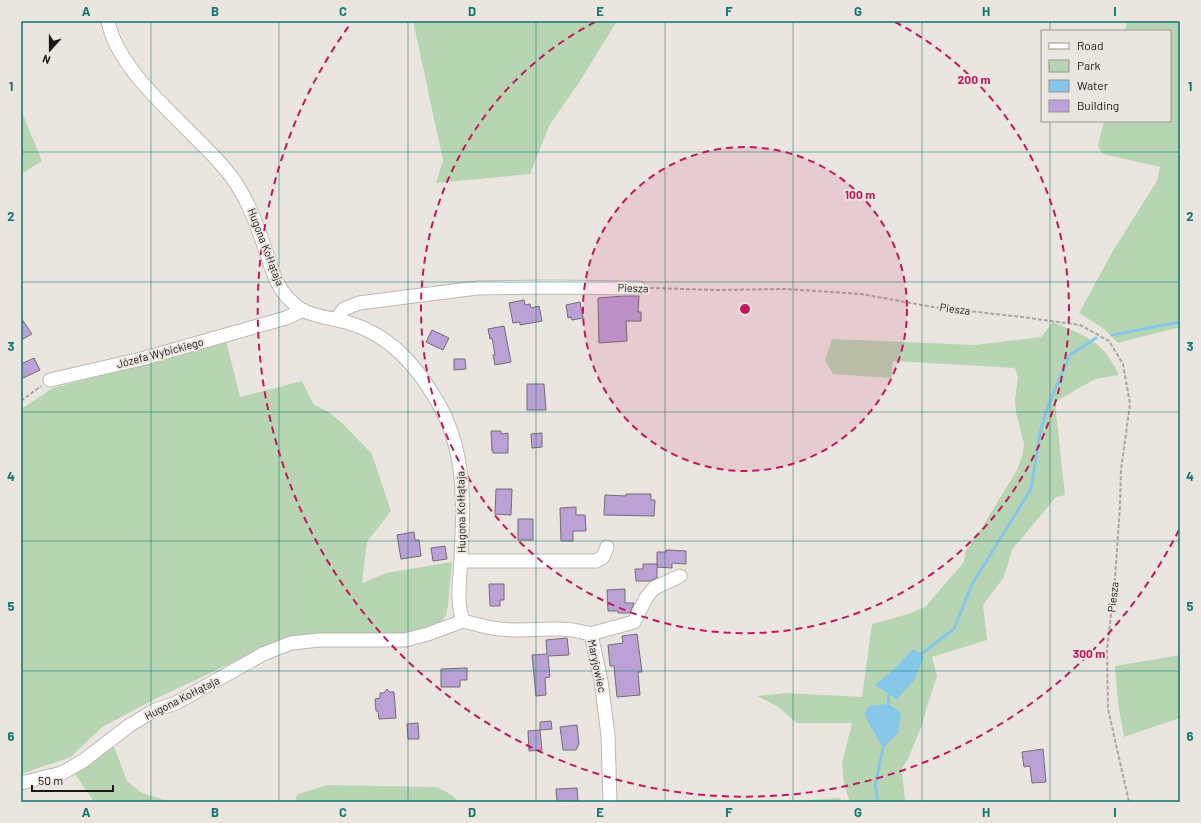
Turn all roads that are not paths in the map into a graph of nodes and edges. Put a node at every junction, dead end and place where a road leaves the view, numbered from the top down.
1 (108, 21) edge
2 (639, 288) road end
3 (303, 310) junction
4 (336, 319) junction
5 (50, 380) road end
6 (607, 547) dead end
7 (461, 561) junction
8 (680, 576) dead end
9 (463, 621) junction
10 (590, 634) junction
11 (21, 783) edge
12 (610, 802) edge

1 - 3 street, Hugona Kołłątaja
2 - 4 street, Piesza
3 - 4 street, Hugona Kołłątaja
3 - 5 street, Józefa Wybickiego
4 - 7 street, Hugona Kołłątaja
6 - 7 street
7 - 9 street, Hugona Kołłątaja
8 - 10 street
9 - 10 street, Maryjowiec
9 - 11 street, Hugona Kołłątaja
10 - 12 street, Maryjowiec

